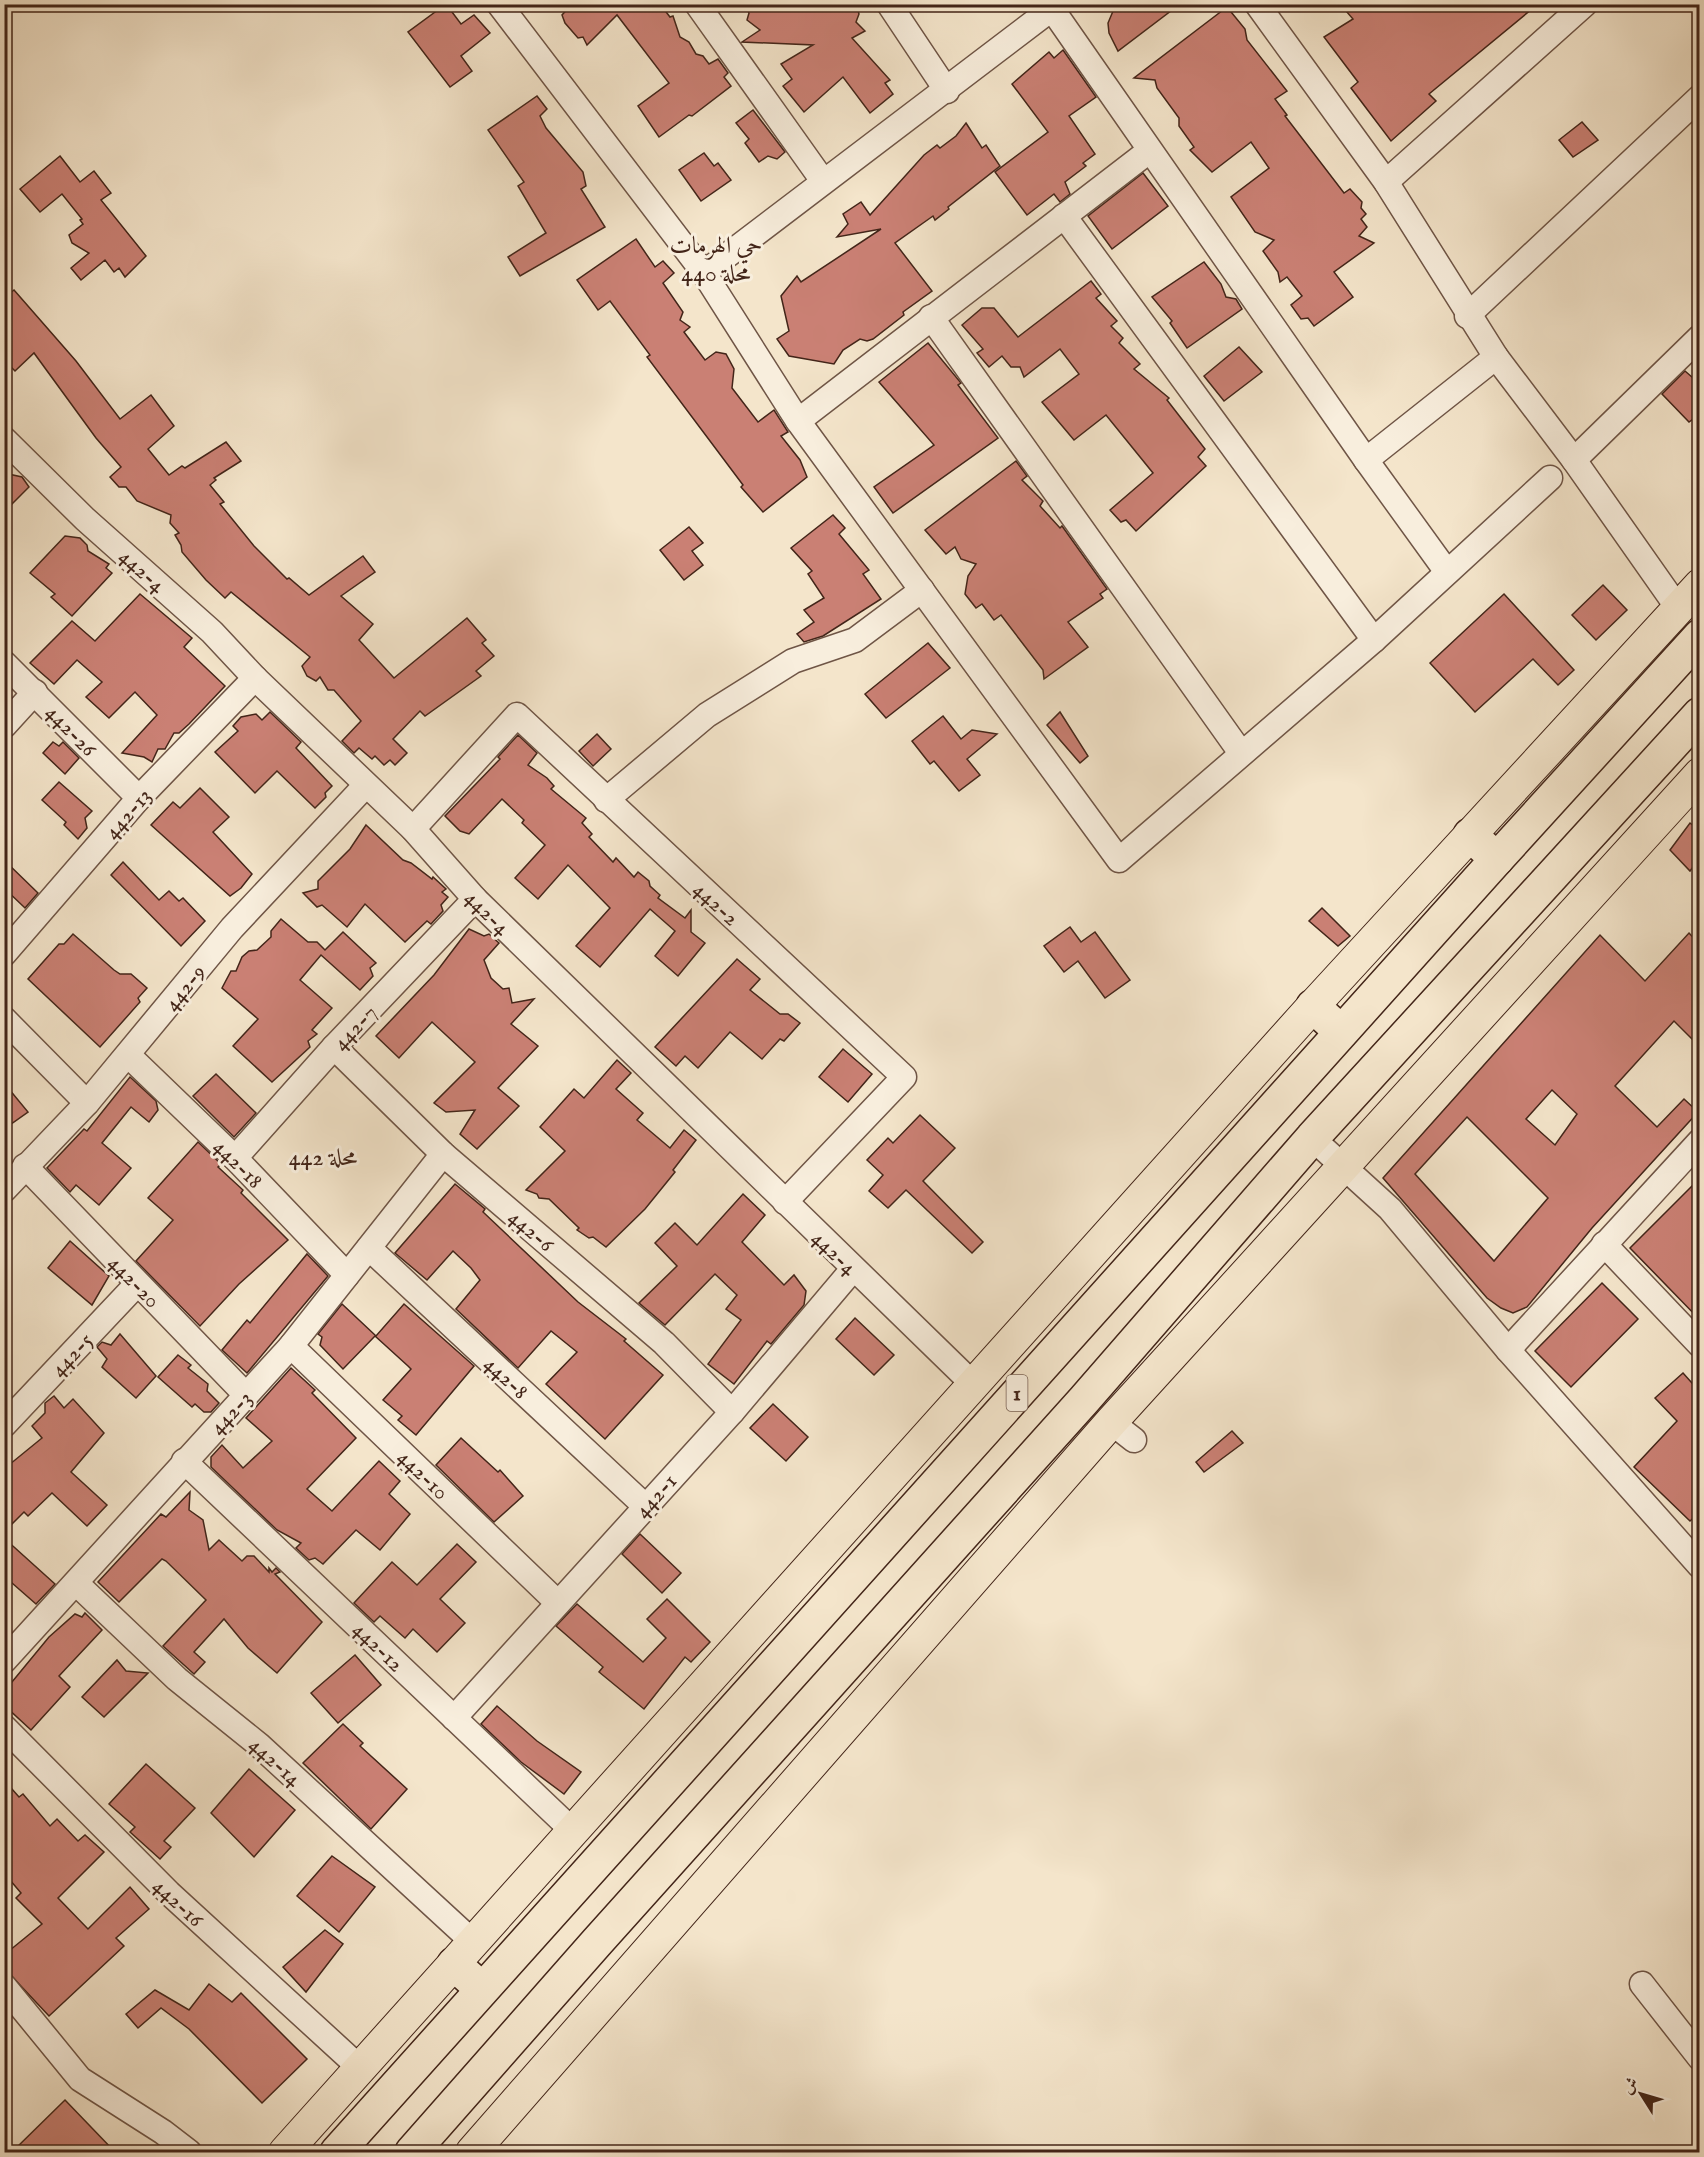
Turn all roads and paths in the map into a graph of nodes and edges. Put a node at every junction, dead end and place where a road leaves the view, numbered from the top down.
1 (499, 4) edge
2 (696, 4) edge
3 (889, 4) edge
4 (1585, 4) edge
5 (1261, 6) edge
6 (1055, 7) edge
7 (947, 91) junction
8 (1700, 98) edge
9 (1149, 151) junction
10 (823, 181) junction
11 (1386, 182) junction
12 (1064, 216) junction
13 (704, 273) junction
14 (1467, 316) junction
15 (931, 317) junction
16 (1700, 336) edge
17 (1496, 357) junction
18 (798, 421) junction
19 (4, 439) edge
20 (1366, 460) junction
21 (1574, 460) junction
22 (1550, 478) dead end
23 (1447, 572) junction
24 (1700, 585) edge
25 (922, 590) junction
26 (1678, 608) junction
27 (1700, 636) edge
28 (1374, 640) junction
29 (4, 663) edge
30 (255, 678) junction
31 (35, 692) junction
32 (1700, 714) edge
33 (4, 726) edge
34 (1241, 753) junction
35 (1700, 774) edge
36 (366, 785) junction
37 (139, 798) junction
38 (606, 801) junction
39 (413, 829) junction
40 (1470, 835) junction
41 (1497, 859) junction
42 (475, 899) junction
43 (4, 954) edge
44 (1313, 1006) junction
45 (4, 1019) edge
46 (1341, 1032) junction
47 (334, 1047) junction
48 (128, 1055) junction
49 (87, 1103) junction
50 (1312, 1138) junction
51 (1700, 1141) edge
52 (443, 1154) junction
53 (235, 1158) junction
54 (1344, 1165) junction
55 (25, 1166) junction
56 (4, 1190) edge
57 (785, 1202) junction
58 (1604, 1244) junction
59 (369, 1248) junction
60 (853, 1269) junction
61 (347, 1275) junction
62 (137, 1284) junction
63 (1700, 1345) edge
64 (291, 1346) junction
65 (1508, 1350) junction
66 (973, 1384) junction
67 (246, 1395) junction
68 (732, 1412) junction
69 (4, 1425) edge
70 (184, 1461) junction
71 (645, 1506) junction
72 (1700, 1566) edge
73 (77, 1584) junction
74 (558, 1603) junction
75 (4, 1660) edge
76 (454, 1718) junction
77 (4, 1727) edge
78 (573, 1831) junction
79 (463, 1953) junction
80 (1642, 1984) dead end
81 (4, 1986) edge
82 (482, 1989) junction
83 (1700, 2058) edge
84 (360, 2068) junction
85 (189, 2152) edge
86 (285, 2152) edge
87 (337, 2152) edge
88 (412, 2152) edge
89 (472, 2152) edge

1 - 13 street
2 - 10 street
3 - 7 street
4 - 11 street
5 - 11 street
6 - 7 street
6 - 9 street
7 - 10 street
8 - 14 street
9 - 12 street
9 - 20 street
10 - 13 street
11 - 14 street
12 - 15 street
12 - 28 street
13 - 18 street
14 - 17 street
15 - 18 street
15 - 34 street
16 - 21 street
17 - 20 street
17 - 21 street
18 - 25 street
19 - 30 street, 442-4
20 - 23 street
21 - 26 street
22 - 23 street
23 - 28 street
24 - 26 main road
25 - 34 street
25 - 38 street
26 - 40 main road
27 - 41 highway, 1
28 - 34 street
29 - 31 street, 442-26
30 - 36 street, 442-4
30 - 37 street, 442-13
31 - 33 street
31 - 37 street, 442-26
32 - 50 highway
35 - 54 main road
36 - 39 street, 442-4
36 - 48 street, 442-9
37 - 43 street, 442-13
38 - 39 street, 442-2
38 - 57 street, 442-2
39 - 42 street, 442-4
40 - 41 highway
40 - 44 main road
41 - 46 highway, 1
42 - 47 street, 442-7
42 - 57 street, 442-4
44 - 46 highway
44 - 66 main road
45 - 49 street
46 - 82 highway, 1
47 - 52 street, 442-6
47 - 53 street, 442-7
48 - 49 street, 442-9
48 - 53 street, 442-18
49 - 55 street, 442-9
50 - 54 street
50 - 88 highway
51 - 58 street
52 - 59 street, 442-3
52 - 68 street, 442-6
53 - 61 street, 442-18
54 - 65 street
54 - 89 main road
55 - 56 street, 442-9
55 - 62 street, 442-20
57 - 60 street, 442-4
58 - 63 street
58 - 65 street
59 - 61 street, 442-3
59 - 71 street, 442-8
60 - 66 street, 442-4
60 - 68 street, 442-1
61 - 64 street, 442-3
62 - 67 street, 442-20
62 - 69 street, 442-5
64 - 67 street, 442-3
64 - 74 street, 442-10
65 - 72 street
66 - 78 main road
67 - 70 street, 442-3
68 - 71 street, 442-1
70 - 73 street, 442-3
70 - 76 street, 442-12
71 - 74 street, 442-1
73 - 75 street, 442-3
73 - 79 street, 442-14
74 - 76 street, 442-1
76 - 78 street, 442-12
77 - 84 street, 442-16
78 - 79 main road
79 - 82 highway
79 - 84 main road
80 - 83 street
81 - 85 street
82 - 87 highway, 1
84 - 86 main road

